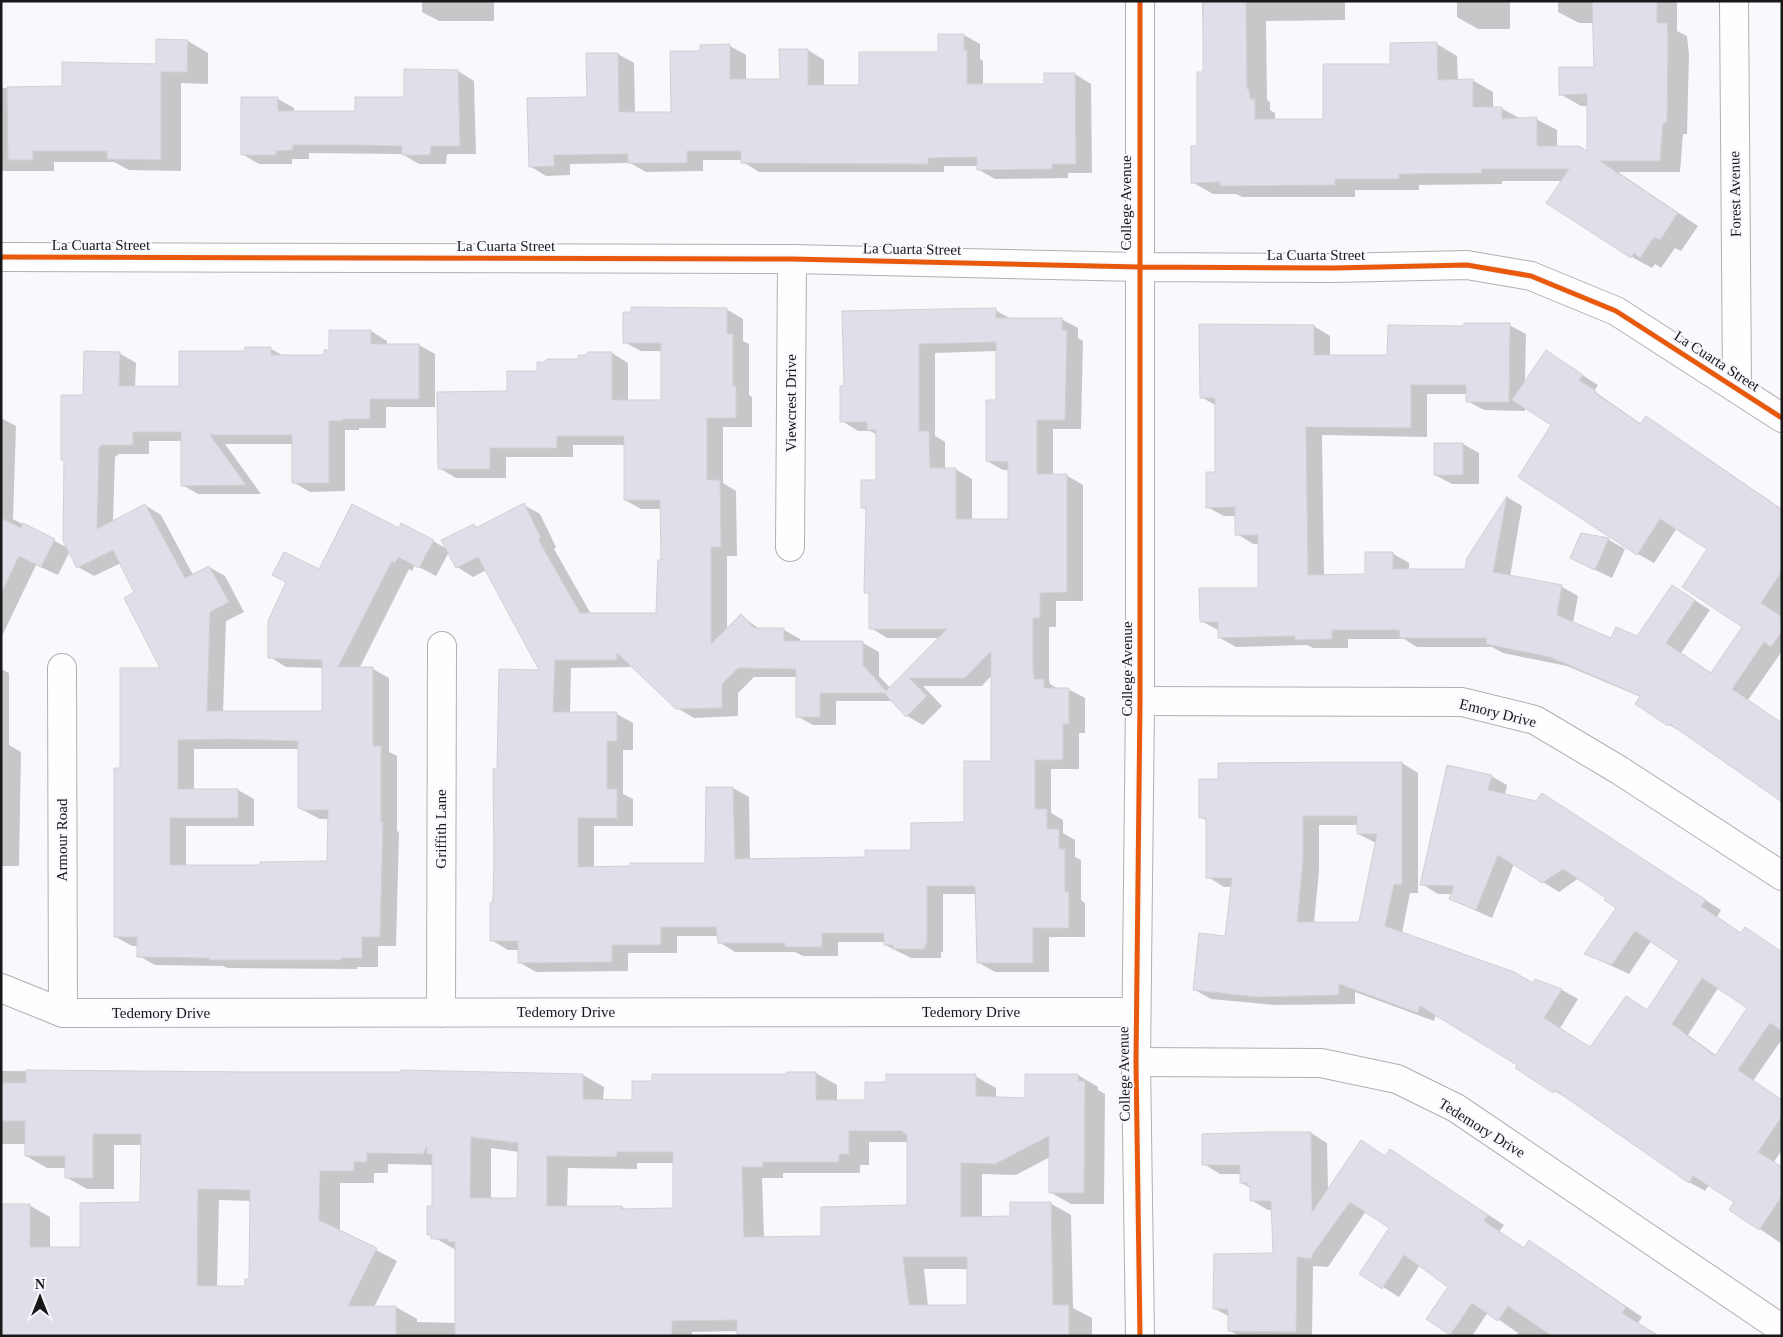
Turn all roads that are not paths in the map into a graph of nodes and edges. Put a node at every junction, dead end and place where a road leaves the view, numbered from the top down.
1 (1140, 1) edge
2 (1734, 1) edge
3 (1, 257) edge
4 (792, 259) junction
5 (1138, 267) junction
6 (1737, 387) junction
7 (1782, 418) edge
8 (790, 548) dead end
9 (442, 646) dead end
10 (62, 668) dead end
11 (1140, 701) junction
12 (1782, 876) edge
13 (1, 988) edge
14 (1136, 1012) junction
15 (63, 1013) junction
16 (441, 1013) junction
17 (1136, 1062) junction
18 (1782, 1329) edge
19 (1140, 1336) edge

1 - 5 street, College Avenue
2 - 6 street, Forest Avenue
3 - 4 street, La Cuarta Street
4 - 5 street, La Cuarta Street
4 - 8 street, Viewcrest Drive
5 - 6 street, La Cuarta Street
5 - 11 street, College Avenue
6 - 7 street, La Cuarta Street
9 - 16 street, Griffith Lane
10 - 15 street, Armour Road
11 - 12 street, Emory Drive
11 - 14 street, College Avenue
13 - 15 street, Tedemory Drive
14 - 16 street, Tedemory Drive
14 - 17 street, College Avenue
15 - 16 street, Tedemory Drive
17 - 18 street, Tedemory Drive
17 - 19 street, College Avenue

